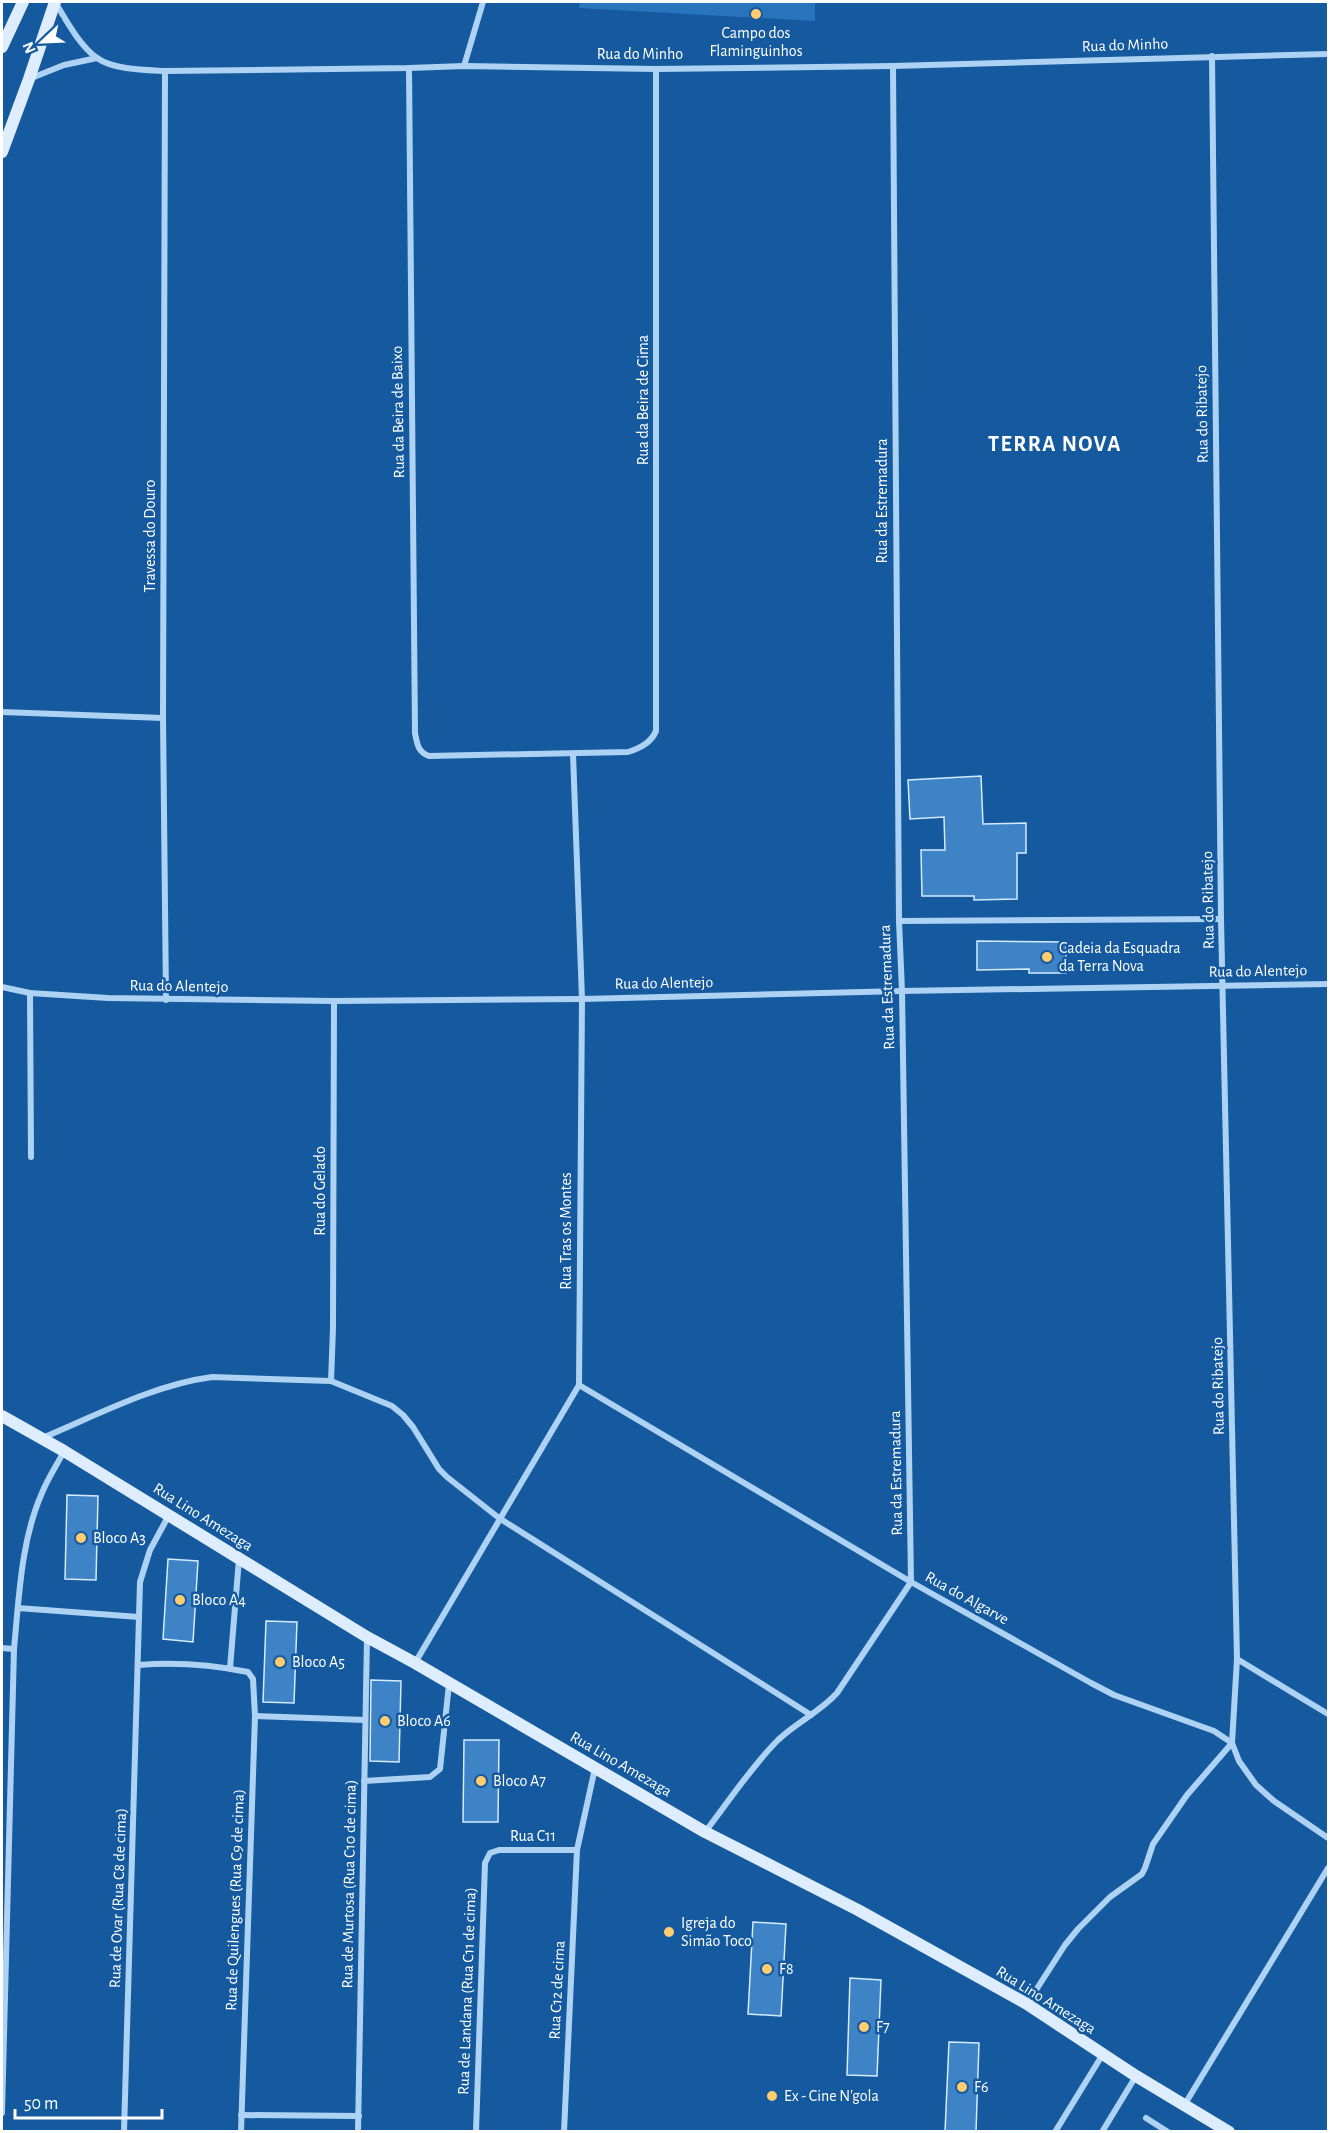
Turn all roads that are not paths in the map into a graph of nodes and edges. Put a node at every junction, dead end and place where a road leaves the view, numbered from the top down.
1 (23, 2) edge
2 (55, 2) edge
3 (483, 2) edge
4 (2, 47) edge
5 (1329, 54) edge
6 (1212, 56) junction
7 (97, 58) junction
8 (464, 66) junction
9 (893, 66) junction
10 (409, 68) junction
11 (656, 69) junction
12 (165, 71) junction
13 (29, 79) junction
14 (2, 152) edge
15 (2, 712) edge
16 (163, 717) junction
17 (573, 754) junction
18 (1221, 920) junction
19 (899, 921) junction
20 (1329, 984) edge
21 (1223, 985) junction
22 (2, 987) edge
23 (902, 991) junction
24 (30, 993) junction
25 (582, 999) junction
26 (166, 1000) junction
27 (334, 1001) junction
28 (31, 1156) dead end
29 (331, 1381) junction
30 (579, 1385) junction
31 (2, 1416) edge
32 (42, 1438) junction
33 (64, 1451) junction
34 (169, 1515) junction
35 (499, 1518) junction
36 (239, 1559) junction
37 (911, 1582) junction
38 (18, 1608) junction
39 (139, 1617) junction
40 (367, 1637) junction
41 (2, 1648) edge
42 (14, 1649) junction
43 (1238, 1659) junction
44 (415, 1663) junction
45 (139, 1665) junction
46 (230, 1668) junction
47 (449, 1683) junction
48 (1329, 1714) edge
49 (811, 1715) junction
50 (255, 1716) junction
51 (365, 1720) junction
52 (1232, 1743) junction
53 (595, 1768) junction
54 (364, 1781) junction
55 (705, 1832) junction
56 (1329, 1838) edge
57 (577, 1850) junction
58 (489, 1853) joint
59 (1329, 1868) edge
60 (1027, 2004) junction
61 (1103, 2054) junction
62 (1136, 2076) junction
63 (1185, 2104) junction
64 (2, 2113) edge
65 (241, 2115) junction
66 (359, 2116) junction
67 (1146, 2118) dead end
68 (124, 2132) edge
69 (241, 2132) edge
70 (358, 2132) edge
71 (476, 2132) edge
72 (564, 2132) edge
73 (1055, 2132) edge
74 (1102, 2132) edge
75 (1168, 2132) edge
76 (1229, 2132) edge

1 - 4 street
2 - 7 street, Rua do Minho
2 - 13 street
3 - 8 street
5 - 6 street, Rua do Minho
6 - 9 street, Rua do Minho
6 - 18 street, Rua do Ribatejo
7 - 12 street, Rua do Minho
7 - 13 street, Rua do Minho
8 - 10 street, Rua do Minho
8 - 11 street, Rua do Minho
9 - 11 street, Rua do Minho
9 - 19 street, Rua da Estremadura
10 - 12 street, Rua do Minho
10 - 17 street, Rua da Beira de Baixo
11 - 17 street, Rua da Beira de Cima
12 - 16 street, Travessa do Douro
13 - 14 street
15 - 16 street
16 - 26 street, Travessa do Douro
17 - 25 street, Rua Tras os Montes
18 - 19 street
18 - 21 street, Rua do Ribatejo
19 - 23 street, Rua da Estremadura
20 - 21 street, Rua do Alentejo
21 - 23 street, Rua do Alentejo
21 - 43 street, Rua do Ribatejo
22 - 24 street, Rua do Alentejo
23 - 25 street, Rua do Alentejo
23 - 37 street, Rua da Estremadura
24 - 26 street, Rua do Alentejo
24 - 28 street
25 - 27 street, Rua do Alentejo
25 - 30 street, Rua Tras os Montes
26 - 27 street, Rua do Alentejo
27 - 29 street, Rua do Gelado
29 - 32 street
29 - 35 street
30 - 35 street
30 - 37 street, Rua do Algarve
31 - 32 street, Rua Lino Amezaga
32 - 33 street, Rua Lino Amezaga
33 - 34 street, Rua Lino Amezaga
33 - 38 street
34 - 36 street, Rua Lino Amezaga
34 - 39 street, Rua de Ovar (Rua C8 de cima)
35 - 44 street
35 - 49 street
36 - 40 street, Rua Lino Amezaga
36 - 46 street
37 - 49 street
37 - 52 street, Rua do Algarve
38 - 39 street
38 - 42 street
39 - 45 street, Rua de Ovar (Rua C8 de cima)
40 - 44 street, Rua Lino Amezaga
40 - 51 street, Rua de Murtosa (Rua C10 de cima)
41 - 42 street
42 - 64 street
43 - 48 street
43 - 52 street, Rua do Ribatejo
44 - 47 street, Rua Lino Amezaga
45 - 46 street
45 - 68 street, Rua de Ovar (Rua C8 de cima)
46 - 50 street, Rua de Quilengues (Rua C9 de cima)
47 - 53 street, Rua Lino Amezaga
47 - 54 street
49 - 55 street
50 - 51 street
50 - 65 street, Rua de Quilengues (Rua C9 de cima)
51 - 54 street, Rua de Murtosa (Rua C10 de cima)
52 - 56 street
52 - 60 street
53 - 55 street, Rua Lino Amezaga
53 - 57 street, Rua C12 de cima
54 - 66 street, Rua de Murtosa (Rua C10 de cima)
55 - 60 street, Rua Lino Amezaga
57 - 58 street, Rua C11
57 - 72 street, Rua C12 de cima
58 - 71 street, Rua de Landana (Rua C11 de cima)
59 - 63 street
60 - 61 street, Rua Lino Amezaga
61 - 62 street, Rua Lino Amezaga
61 - 73 street
62 - 63 street, Rua Lino Amezaga
62 - 74 street
63 - 76 street, Rua Lino Amezaga
65 - 66 street
65 - 69 street, Rua de Quilengues (Rua C9 de cima)
66 - 70 street, Rua de Murtosa (Rua C10 de cima)
67 - 75 street

